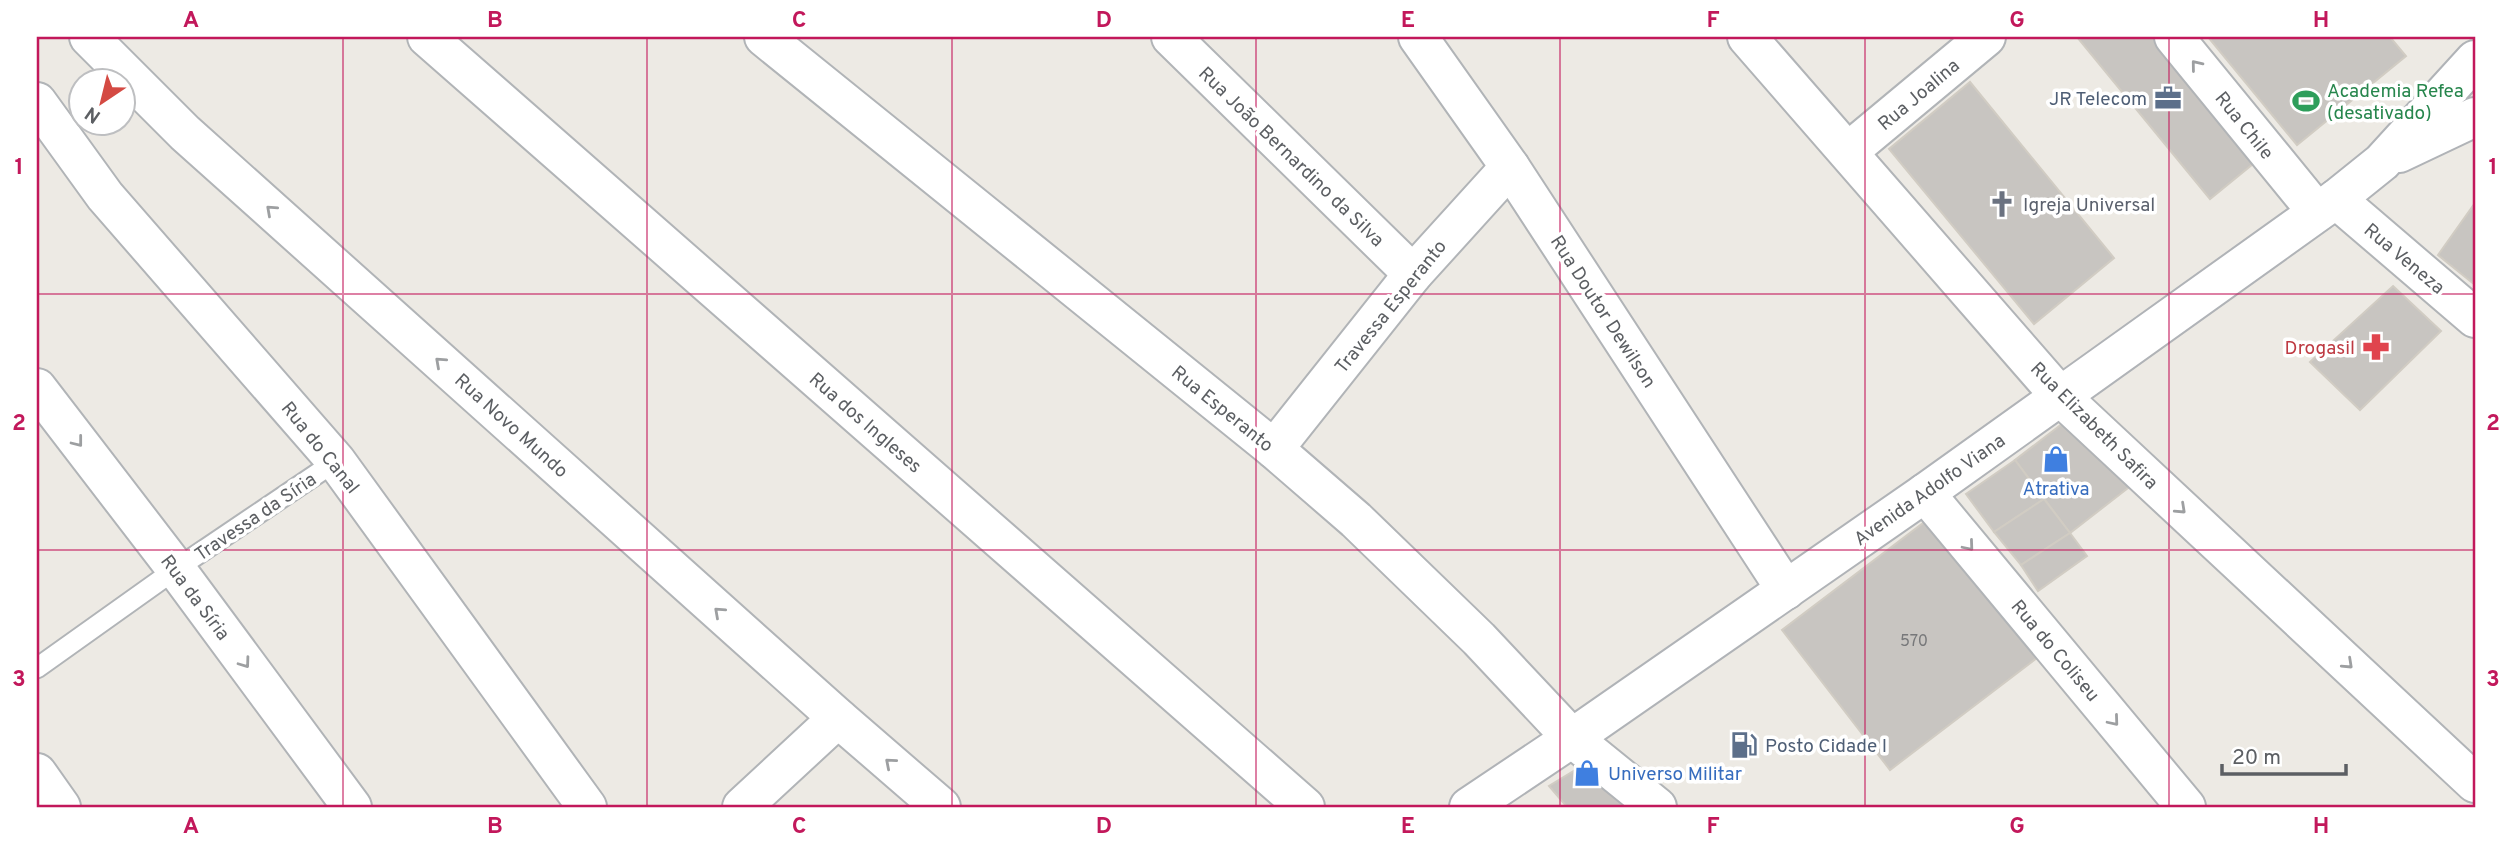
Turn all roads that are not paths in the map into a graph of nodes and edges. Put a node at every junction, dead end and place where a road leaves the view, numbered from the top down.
1 (89, 37) edge
2 (427, 37) edge
3 (764, 37) edge
4 (1171, 37) edge
5 (1418, 37) edge
6 (1747, 37) edge
7 (1986, 37) edge
8 (2174, 37) edge
9 (2475, 60) edge
10 (37, 102) edge
11 (2475, 117) edge
12 (1849, 152) junction
13 (2382, 162) junction
14 (1510, 167) junction
15 (2326, 206) junction
16 (1413, 274) junction
17 (2475, 318) edge
18 (37, 388) edge
19 (2060, 396) junction
20 (1274, 449) junction
21 (335, 461) junction
22 (1925, 493) junction
23 (176, 569) junction
24 (1786, 590) junction
25 (37, 668) edge
26 (838, 718) junction
27 (1572, 738) junction
28 (37, 773) edge
29 (2475, 783) edge
30 (61, 807) edge
31 (352, 807) edge
32 (587, 807) edge
33 (742, 807) edge
34 (941, 807) edge
35 (1305, 807) edge
36 (1469, 807) edge
37 (1657, 807) edge
38 (2186, 807) edge

26 -> 1 street, Rua Novo Mundo
2 - 35 street, Rua dos Ingleses
3 - 20 street, Rua Esperanto
4 - 16 street, Rua João Bernardino da Silva
5 - 14 street, Rua Doutor Dewilson
6 - 12 street, Rua Elizabeth Safira
7 - 12 street, Rua Joalina
15 -> 8 street, Rua Chile
9 - 13 street, Avenida Adolfo Viana
10 - 21 street, Rua do Canal
11 - 13 street, Avenida Adolfo Viana
12 - 19 street, Rua Elizabeth Safira
13 - 15 street, Avenida Adolfo Viana
14 - 16 street, Travessa Esperanto
14 - 24 street, Rua Doutor Dewilson
15 - 17 street, Rua Veneza
15 - 19 street, Avenida Adolfo Viana
16 - 20 street, Travessa Esperanto
18 -> 23 street, Rua da Síria
19 - 22 street, Avenida Adolfo Viana
19 -> 29 street, Rua Elizabeth Safira
20 - 27 street, Rua Esperanto
21 - 23 lane, Travessa da Síria
21 - 32 street, Rua do Canal
22 - 24 street, Avenida Adolfo Viana
22 -> 38 street, Rua do Coliseu
23 - 25 lane, Travessa da Síria
23 -> 31 street, Rua da Síria
24 - 27 street, Avenida Adolfo Viana
26 - 33 street
34 -> 26 street, Rua Novo Mundo
27 - 36 street, Avenida Adolfo Viana
27 - 37 street, Rua Esperanto
28 - 30 street

